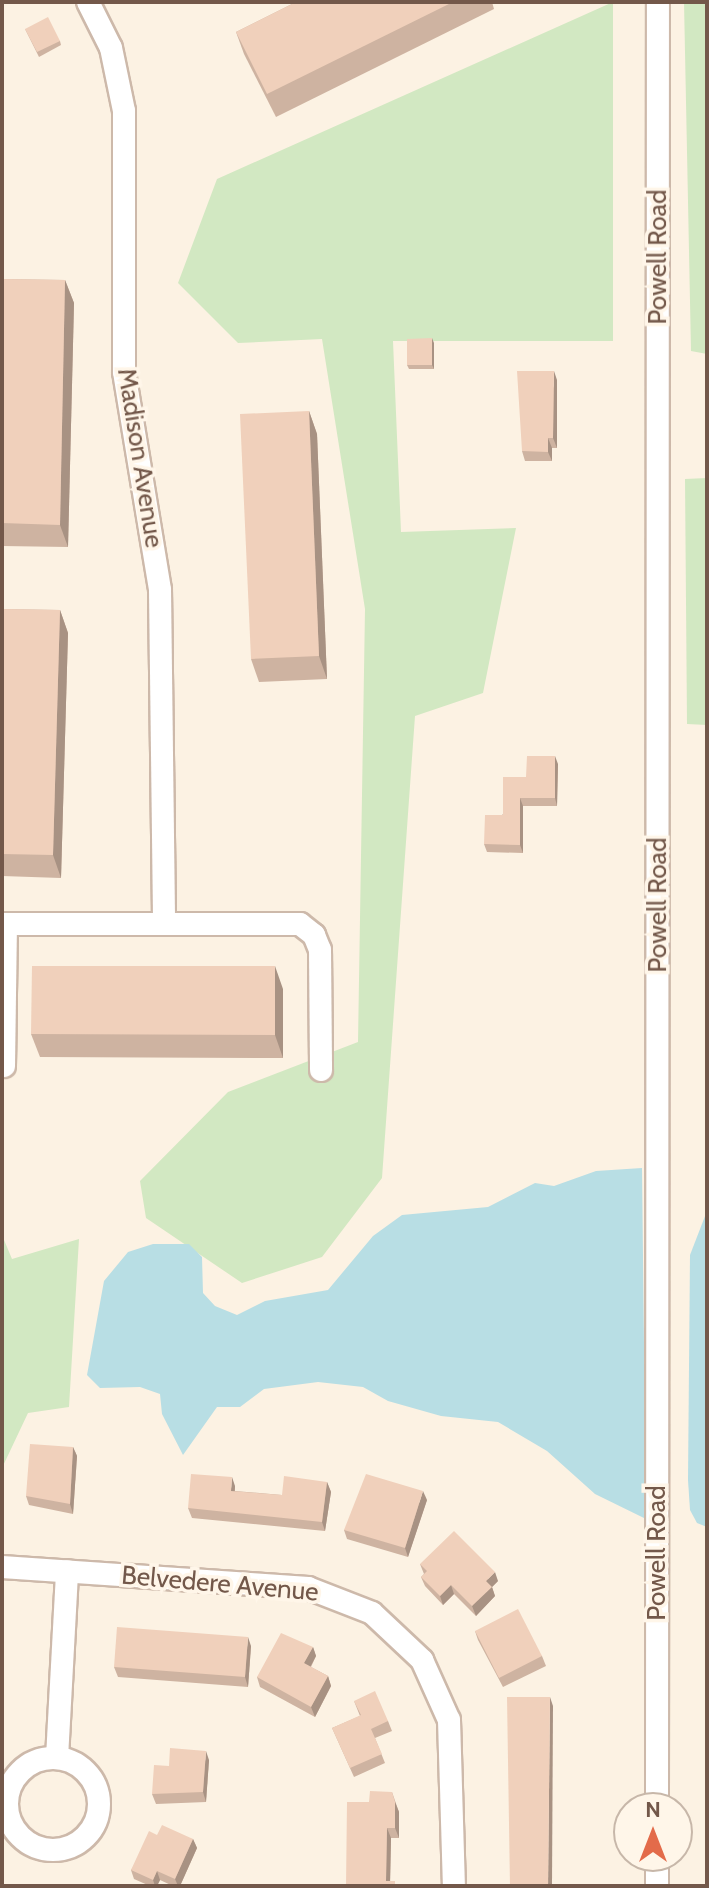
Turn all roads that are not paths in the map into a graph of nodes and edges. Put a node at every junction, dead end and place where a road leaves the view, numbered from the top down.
1 (88, 2) edge
2 (658, 2) edge
3 (164, 921) junction
4 (4, 924) edge
5 (4, 1066) dead end
6 (321, 1070) dead end
7 (2, 1567) edge
8 (67, 1571) junction
9 (57, 1758) junction
10 (657, 1792) edge
11 (454, 1886) edge

1 - 3 street, Madison Avenue
2 - 10 street, Powell Road
3 - 4 street
3 - 6 street
4 - 5 street
7 - 8 street, Belvedere Avenue
8 - 9 street
8 - 11 street, Belvedere Avenue
9 - 9 street

